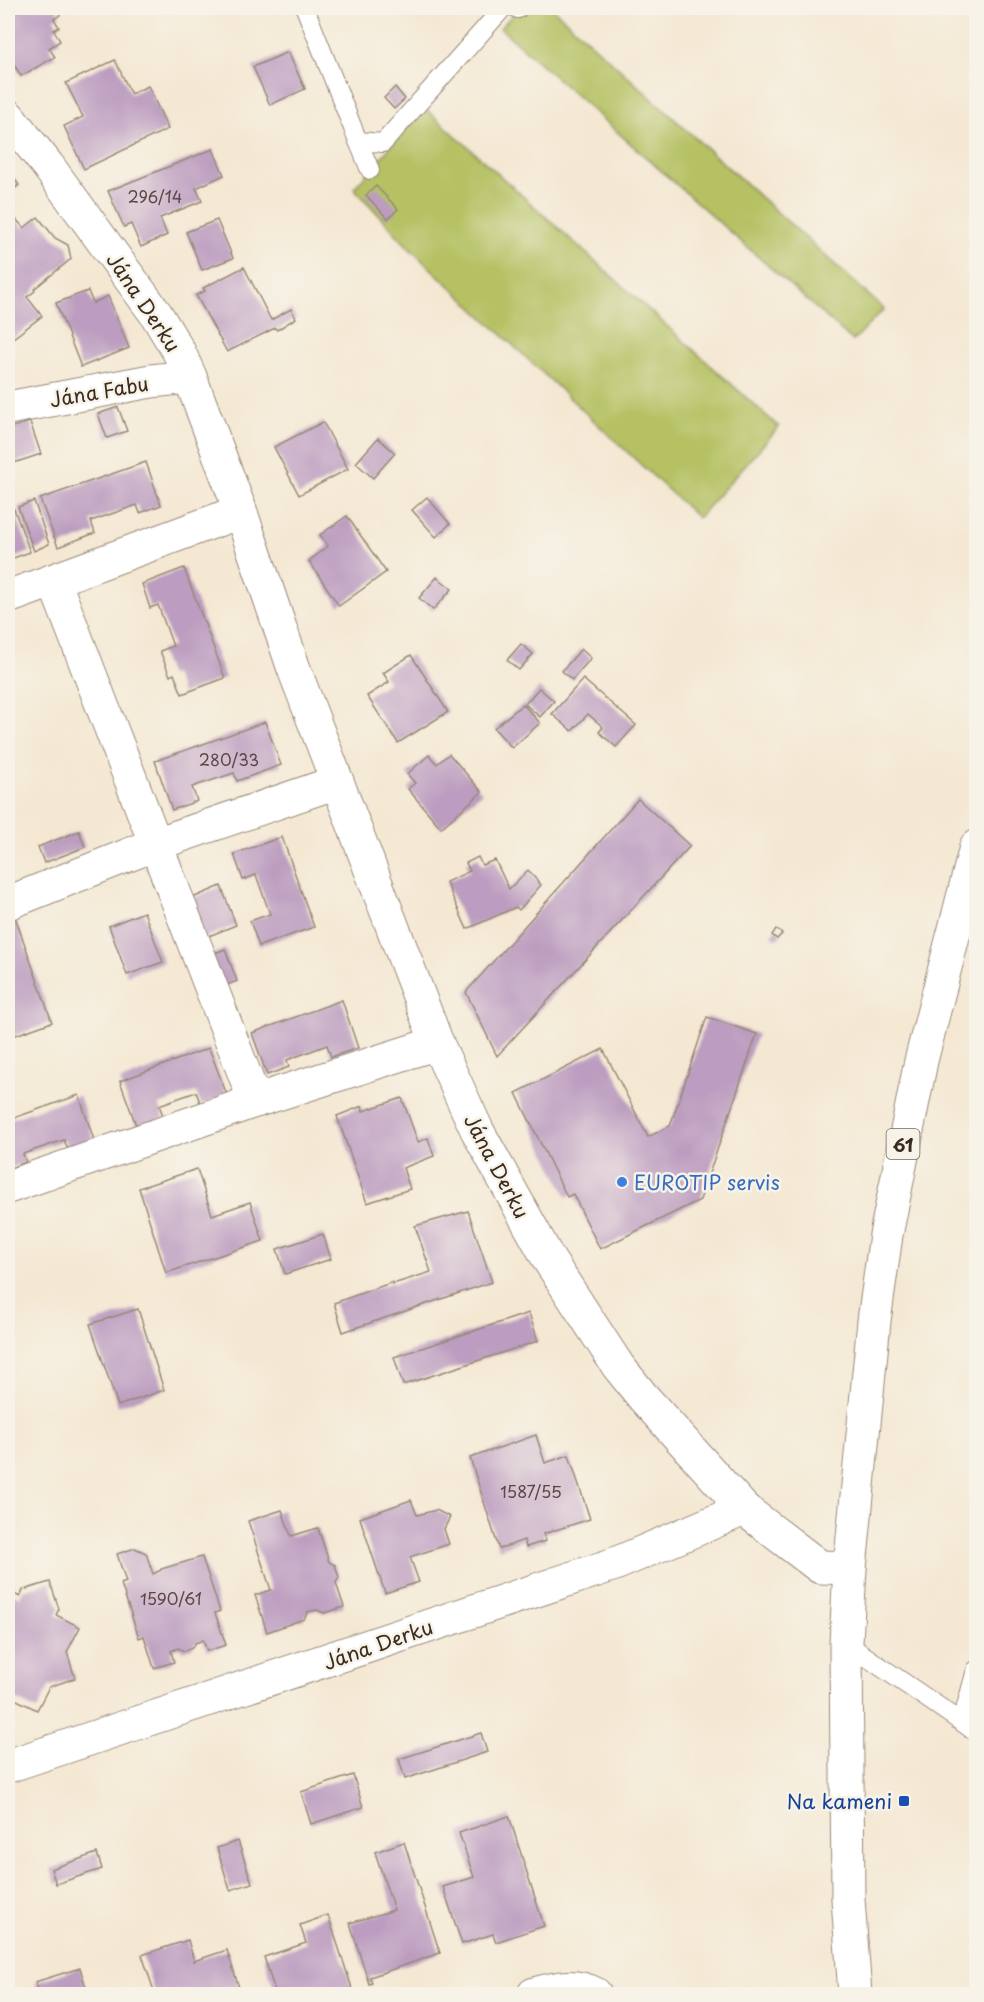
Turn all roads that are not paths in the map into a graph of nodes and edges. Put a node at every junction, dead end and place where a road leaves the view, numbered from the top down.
1 (305, 8) edge
2 (512, 8) edge
3 (8, 116) edge
4 (358, 141) junction
5 (370, 170) dead end
6 (190, 377) junction
7 (8, 408) edge
8 (240, 510) junction
9 (54, 581) junction
10 (8, 597) edge
11 (337, 782) junction
12 (156, 844) junction
13 (976, 847) edge
14 (8, 903) edge
15 (437, 1043) junction
16 (255, 1101) junction
17 (8, 1187) edge
18 (744, 1509) junction
19 (850, 1568) junction
20 (846, 1642) junction
21 (976, 1670) edge
22 (969, 1727) edge
23 (8, 1766) edge
24 (534, 1995) edge
25 (595, 1995) edge
26 (855, 1995) edge

1 - 4 lane
2 - 4 lane
3 - 6 street, Jána Derku
4 - 5 lane
6 - 7 street, Jána Fabu
6 - 8 street, Jána Derku
8 - 9 street
8 - 11 street, Jána Derku
9 - 10 street
9 - 12 street
11 - 12 street
11 - 15 street, Jána Derku
12 - 14 street
12 - 16 street
13 - 19 street, 61
15 - 16 street
15 - 18 street, Jána Derku
16 - 17 street
18 - 19 street, Jána Derku
18 - 23 street, Jána Derku
19 - 20 street, 61
20 - 22 lane
20 - 26 street, 61
21 - 22 lane
24 - 25 street

